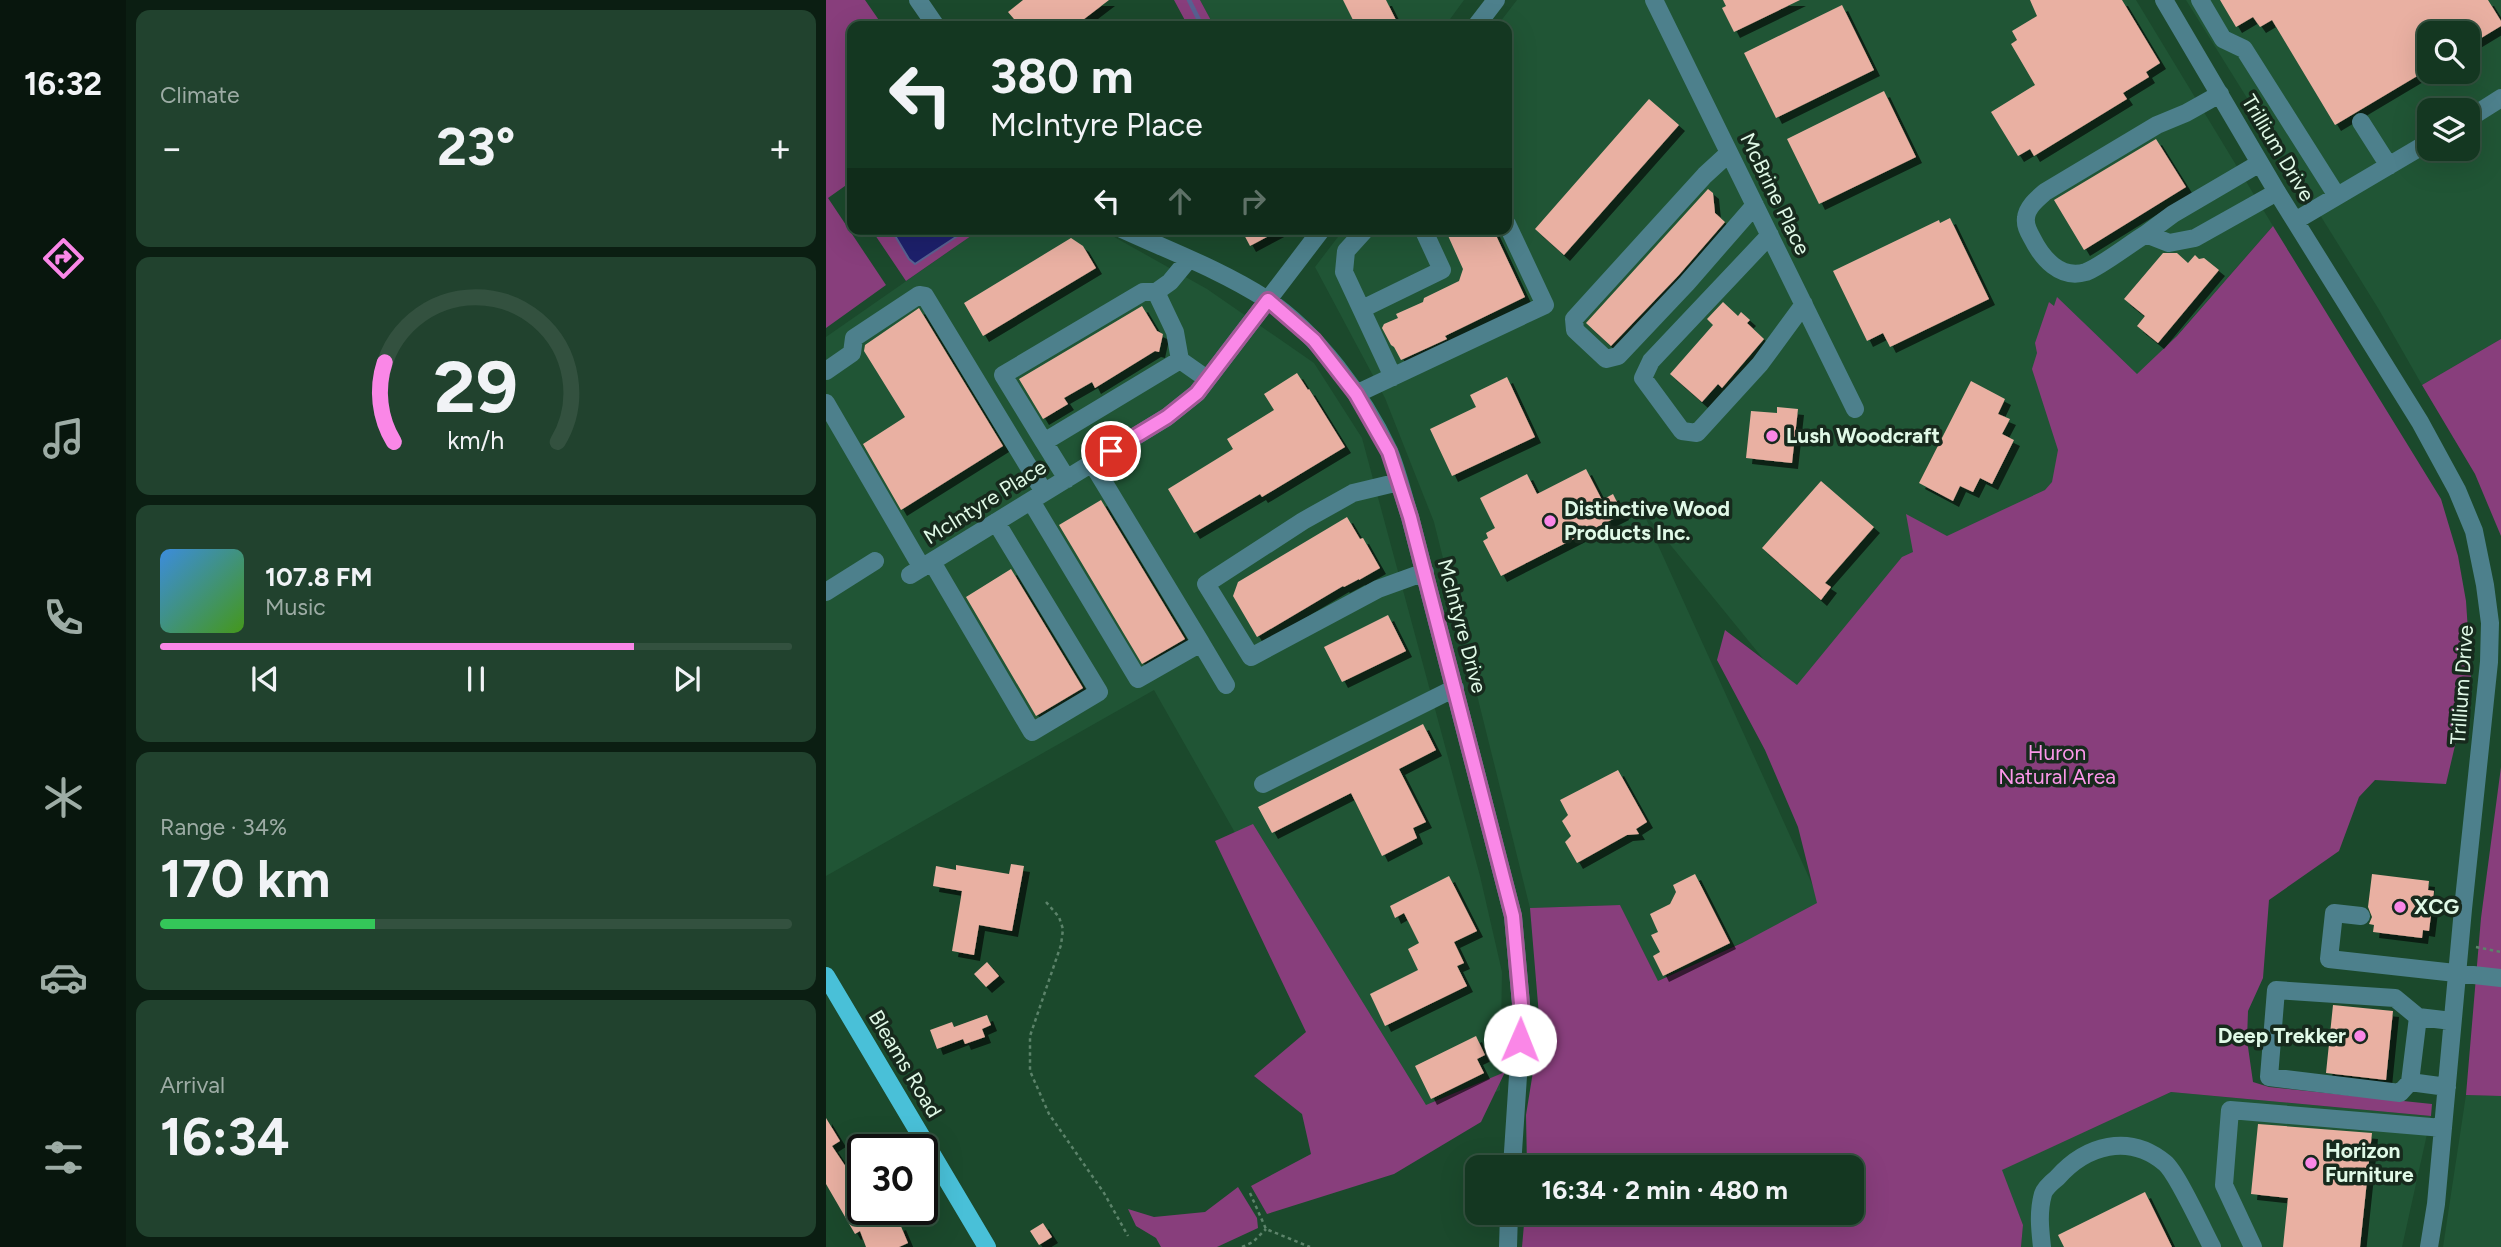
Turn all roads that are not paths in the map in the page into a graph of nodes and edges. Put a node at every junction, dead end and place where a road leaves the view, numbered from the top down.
1 (918, 0) edge
2 (1496, 0) edge
3 (1654, 0) edge
4 (2164, 0) edge
5 (2200, 0) edge
6 (933, 21) edge
7 (1480, 21) edge
8 (2220, 94) junction
9 (2501, 98) edge
10 (2480, 111) edge
11 (2361, 122) dead end
12 (2417, 149) edge
13 (1729, 153) junction
14 (2260, 163) junction
15 (2389, 166) junction
16 (2277, 192) junction
17 (2337, 196) junction
18 (1755, 205) junction
19 (2295, 221) junction
20 (2146, 234) junction
21 (1135, 235) edge
22 (1317, 235) edge
23 (1361, 235) edge
24 (1426, 235) edge
25 (1512, 235) edge
26 (1770, 235) junction
27 (1189, 259) junction
28 (1156, 292) junction
29 (1268, 300) junction
30 (1804, 304) junction
31 (1362, 309) junction
32 (1180, 360) junction
33 (826, 371) edge
34 (1393, 377) junction
35 (1207, 379) junction
36 (1356, 394) junction
37 (826, 403) edge
38 (1855, 409) dead end
39 (1044, 442) junction
40 (1093, 463) junction
41 (1066, 479) junction
42 (1399, 482) junction
43 (1038, 497) junction
44 (996, 522) junction
45 (875, 561) dead end
46 (921, 568) junction
47 (1424, 572) junction
48 (826, 592) edge
49 (1200, 643) junction
50 (1226, 685) dead end
51 (1455, 688) junction
52 (1263, 784) dead end
53 (2361, 916) dead end
54 (2457, 973) junction
55 (826, 976) edge
56 (2501, 978) edge
57 (2418, 1017) junction
58 (2452, 1021) junction
59 (2410, 1082) junction
60 (2447, 1087) junction
61 (2443, 1128) junction
62 (1513, 1155) edge
63 (1509, 1225) edge
64 (987, 1247) edge
65 (1508, 1247) edge
66 (2042, 1247) edge
67 (2213, 1247) edge
68 (2253, 1247) edge
69 (2428, 1247) edge

1 - 6 street
2 - 7 street
3 - 13 street, McBrine Place
4 - 8 street, Trillium Drive
5 - 17 street
8 - 14 street, Trillium Drive
8 - 20 street
9 - 10 street
11 - 15 street
12 - 15 street
13 - 18 street, McBrine Place
13 - 18 street
14 - 16 street, Trillium Drive
14 - 20 street
15 - 17 street
16 - 19 street, Trillium Drive
16 - 20 street
17 - 19 street
18 - 26 street, McBrine Place
19 - 54 street, Trillium Drive
21 - 27 street, McIntyre Drive
22 - 29 street, McIntyre Place
23 - 31 street
24 - 31 street
25 - 34 street
26 - 30 street, McBrine Place
26 - 30 street
27 - 28 street
27 - 29 street, McIntyre Drive
28 - 32 street
28 - 39 street
29 - 35 street, McIntyre Place
29 - 36 street, McIntyre Drive
30 - 38 street, McBrine Place
31 - 34 street
32 - 35 street
32 - 39 street
33 - 43 street
34 - 36 street
35 - 40 street, McIntyre Place
36 - 42 street, McIntyre Drive
37 - 46 street
39 - 41 street
40 - 41 street, McIntyre Place
40 - 49 street
41 - 43 street, McIntyre Place
42 - 47 street, McIntyre Drive
42 - 47 street
43 - 44 street, McIntyre Place
43 - 49 street
44 - 46 street, McIntyre Place
44 - 46 street
45 - 48 street
47 - 51 street, McIntyre Drive
49 - 50 street
51 - 52 street
51 - 62 street, McIntyre Drive
53 - 54 street
54 - 56 street
54 - 58 street, Trillium Drive
55 - 64 main road, Bleams Road
57 - 58 street
57 - 59 street
57 - 59 street
58 - 60 street, Trillium Drive
59 - 60 street
60 - 61 street, Trillium Drive
61 - 68 street
61 - 69 street, Trillium Drive
63 - 65 street
66 - 67 street

